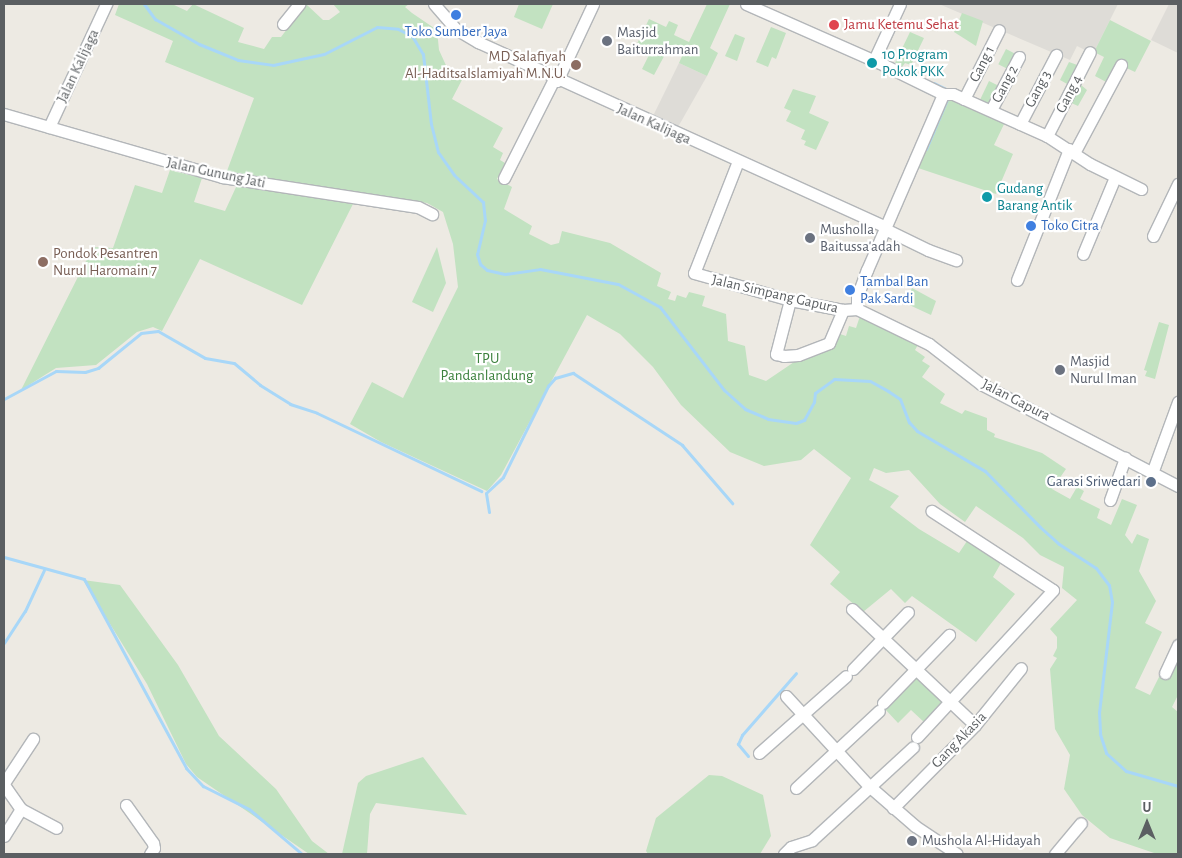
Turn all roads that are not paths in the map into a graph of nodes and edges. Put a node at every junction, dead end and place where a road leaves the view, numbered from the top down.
1 (106, 4) edge
2 (300, 4) edge
3 (434, 4) edge
4 (593, 4) edge
5 (746, 4) edge
6 (900, 4) edge
7 (284, 24) dead end
8 (999, 30) dead end
9 (1090, 52) dead end
10 (1056, 55) dead end
11 (1019, 57) dead end
12 (874, 60) junction
13 (1121, 65) dead end
14 (555, 80) junction
15 (943, 94) junction
16 (964, 99) junction
17 (991, 110) junction
18 (4, 114) edge
19 (1020, 124) junction
20 (49, 127) junction
21 (1050, 137) junction
22 (1071, 151) junction
23 (738, 161) junction
24 (1114, 177) junction
25 (504, 178) dead end
26 (1141, 189) dead end
27 (1177, 191) edge
28 (432, 214) dead end
29 (886, 228) junction
30 (1153, 236) dead end
31 (1082, 254) dead end
32 (956, 260) dead end
33 (1017, 280) dead end
34 (790, 300) junction
35 (857, 309) junction
36 (843, 310) junction
37 (1178, 402) edge
38 (1125, 458) junction
39 (1152, 473) junction
40 (1178, 486) edge
41 (1110, 500) dead end
42 (932, 511) dead end
43 (852, 610) dead end
44 (908, 612) dead end
45 (949, 635) dead end
46 (883, 637) junction
47 (1178, 645) edge
48 (916, 668) junction
49 (1021, 668) dead end
50 (1165, 673) dead end
51 (786, 696) dead end
52 (950, 701) junction
53 (805, 715) junction
54 (975, 725) junction
55 (34, 739) dead end
56 (838, 751) junction
57 (759, 753) dead end
58 (4, 784) edge
59 (869, 786) junction
60 (796, 788) dead end
61 (126, 805) dead end
62 (893, 808) junction
63 (21, 809) junction
64 (1081, 823) dead end
65 (56, 828) dead end
66 (4, 836) edge
67 (150, 854) edge
68 (784, 854) edge
69 (957, 854) edge
70 (1055, 854) edge

1 - 20 street, Jalan Kalijaga
2 - 7 street
3 - 14 street, Jalan Kalijaga
4 - 14 street
5 - 12 street
6 - 12 street
8 - 16 street, Gang 1
9 - 21 street, Gang 4
10 - 19 street, Gang 3
11 - 17 street, Gang 2
12 - 15 street
13 - 22 street
14 - 23 street, Jalan Kalijaga
14 - 25 street
15 - 16 street
15 - 29 street
16 - 17 street
17 - 19 street
18 - 20 street, Jalan Gunung Jati
19 - 21 street
20 - 28 street, Jalan Gunung Jati
21 - 22 street
22 - 24 street
22 - 33 street
23 - 29 street, Jalan Kalijaga
23 - 34 street, Jalan Simpang Gapura
24 - 26 street
24 - 31 street
27 - 30 street
29 - 32 street, Jalan Kalijaga
29 - 35 street
34 - 36 street, Jalan Simpang Gapura
34 - 36 street
35 - 36 street, Jalan Simpang Gapura
35 - 38 street, Jalan Gapura
37 - 39 street
38 - 39 street, Jalan Gapura
38 - 41 street
39 - 40 street, Jalan Gapura
42 - 52 street
43 - 46 street
44 - 46 street
45 - 48 street
46 - 48 street
46 - 53 street
47 - 50 street
48 - 52 street
48 - 56 street
49 - 54 street, Gang Akasia
51 - 53 street
52 - 54 street
52 - 59 street
53 - 56 street
53 - 57 street
54 - 62 street, Gang Akasia
55 - 58 street
56 - 59 street
56 - 60 street
58 - 63 street
59 - 62 street
59 - 68 street
61 - 67 street
62 - 69 street
63 - 65 street
63 - 66 street
64 - 70 street

